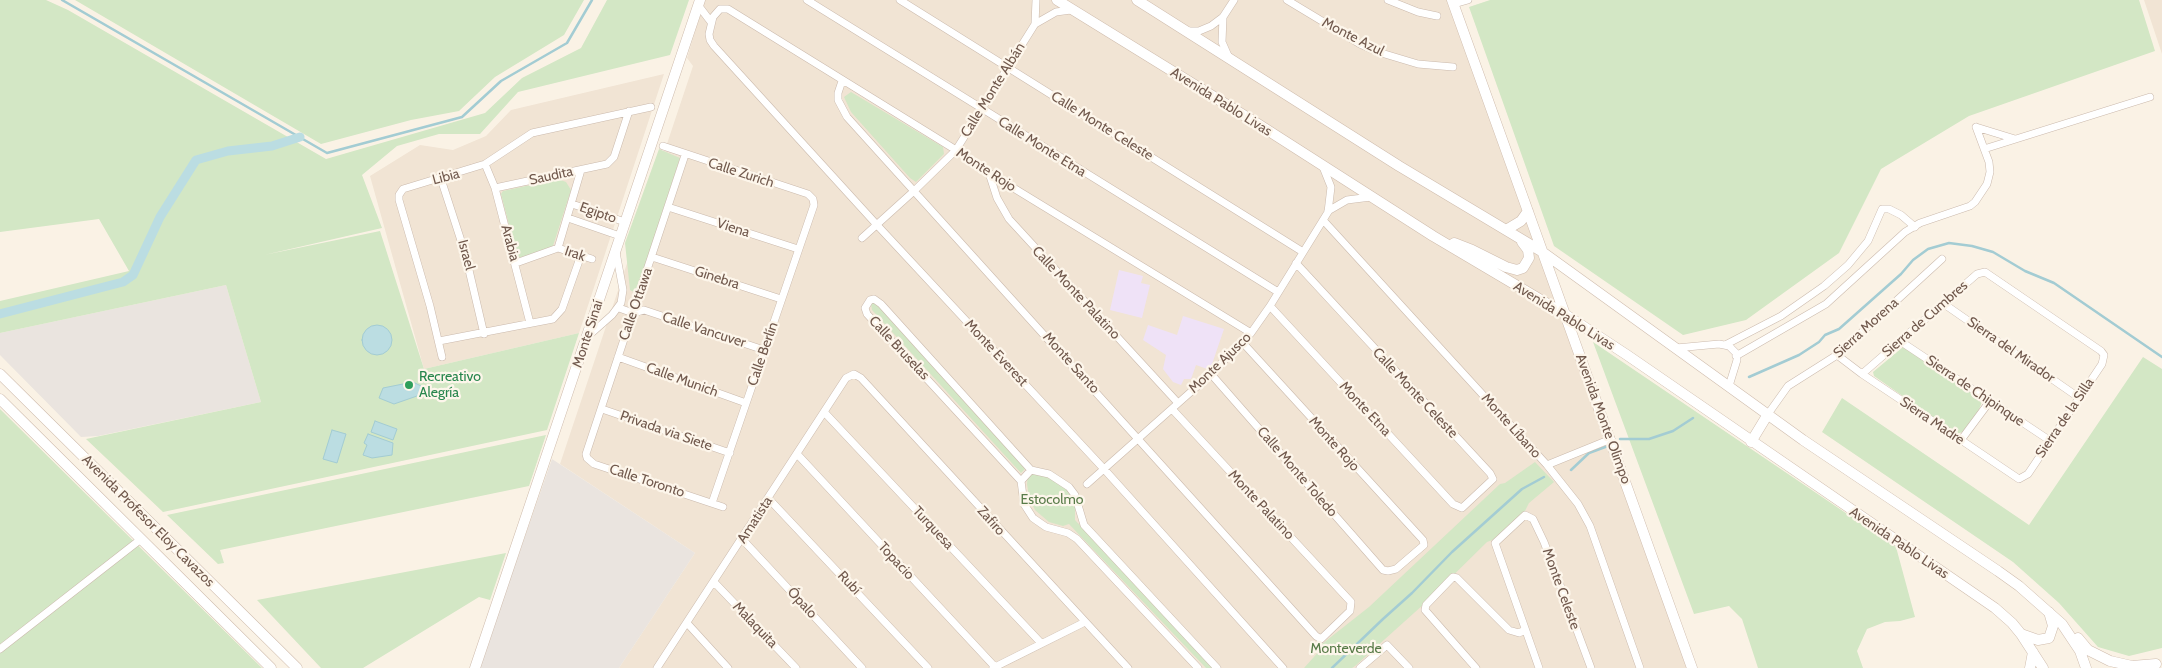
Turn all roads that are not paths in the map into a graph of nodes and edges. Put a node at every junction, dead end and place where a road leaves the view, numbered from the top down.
1 (807, 0) edge
2 (900, 0) edge
3 (1036, 0) edge
4 (1056, 0) edge
5 (1137, 0) edge
6 (1234, 0) edge
7 (1287, 0) edge
8 (1388, 0) edge
9 (1468, 0) edge
10 (699, 2) edge
11 (1453, 2) edge
12 (1071, 10) junction
13 (1437, 16) dead end
14 (1223, 17) junction
15 (711, 22) junction
16 (1035, 24) junction
17 (1186, 31) junction
18 (1229, 59) junction
19 (1007, 67) junction
20 (1453, 67) dead end
21 (842, 81) junction
22 (2150, 98) dead end
23 (651, 107) dead end
24 (982, 109) junction
25 (629, 111) junction
26 (2015, 140) junction
27 (663, 146) dead end
28 (1984, 149) junction
29 (956, 150) junction
30 (685, 155) junction
31 (485, 164) junction
32 (1322, 167) junction
33 (581, 170) junction
34 (990, 173) junction
35 (441, 179) junction
36 (495, 188) junction
37 (914, 192) junction
38 (1373, 197) junction
39 (572, 204) junction
40 (814, 205) joint
41 (668, 206) junction
42 (1528, 211) junction
43 (1328, 212) junction
44 (568, 218) junction
45 (1323, 220) junction
46 (625, 222) junction
47 (877, 225) junction
48 (1915, 227) junction
49 (1506, 230) junction
50 (620, 236) junction
51 (1433, 236) junction
52 (1518, 237) junction
53 (862, 238) dead end
54 (558, 248) junction
55 (616, 250) junction
56 (798, 250) junction
57 (1541, 251) junction
58 (1303, 252) junction
59 (581, 255) junction
60 (652, 257) junction
61 (592, 259) dead end
62 (1942, 260) dead end
63 (516, 263) junction
64 (1296, 263) junction
65 (1278, 292) junction
66 (623, 297) junction
67 (781, 299) junction
68 (637, 302) junction
69 (1944, 304) junction
70 (1270, 306) junction
71 (619, 308) junction
72 (644, 310) junction
73 (633, 313) junction
74 (1563, 313) junction
75 (530, 323) junction
76 (1251, 333) junction
77 (484, 334) junction
78 (586, 338) junction
79 (439, 341) junction
80 (1900, 341) junction
81 (1243, 343) junction
82 (1725, 345) junction
83 (1676, 348) junction
84 (764, 350) junction
85 (1736, 356) junction
86 (1837, 356) junction
87 (442, 357) dead end
88 (618, 357) junction
89 (2102, 364) joint
90 (0, 374) edge
91 (854, 374) joint
92 (1211, 374) junction
93 (1862, 374) junction
94 (1729, 386) junction
95 (2078, 396) junction
96 (0, 399) edge
97 (1990, 401) junction
98 (746, 403) junction
99 (1175, 406) junction
100 (602, 409) junction
101 (825, 413) junction
102 (1768, 414) junction
103 (1140, 439) junction
104 (1611, 439) junction
105 (1961, 440) junction
106 (2049, 440) junction
107 (1751, 442) junction
108 (730, 453) junction
109 (586, 454) joint
110 (798, 455) junction
111 (59, 456) junction
112 (90, 462) junction
113 (1547, 465) junction
114 (1104, 469) junction
115 (1031, 470) junction
116 (2028, 474) joint
117 (1021, 481) junction
118 (1087, 484) dead end
119 (88, 486) junction
120 (119, 492) junction
121 (769, 499) junction
122 (712, 503) junction
123 (723, 506) dead end
124 (1462, 508) joint
125 (141, 538) junction
126 (742, 539) junction
127 (1383, 570) joint
128 (714, 582) junction
129 (2032, 597) junction
130 (2049, 611) junction
131 (1085, 622) junction
132 (687, 623) junction
133 (1525, 630) junction
134 (2021, 634) junction
135 (1321, 638) joint
136 (1042, 644) junction
137 (0, 649) edge
138 (2032, 652) junction
139 (2159, 663) edge
140 (659, 667) edge
141 (994, 667) edge
142 (271, 668) edge
143 (296, 668) edge
144 (475, 668) edge
145 (728, 668) edge
146 (796, 668) edge
147 (862, 668) edge
148 (928, 668) edge
149 (1128, 668) edge
150 (1198, 668) edge
151 (1217, 668) edge
152 (1283, 668) edge
153 (1360, 668) edge
154 (1409, 668) edge
155 (1476, 668) edge
156 (1539, 668) edge
157 (1591, 668) edge
158 (1640, 668) edge
159 (1692, 668) edge
160 (2030, 668) edge
161 (2043, 668) edge
162 (2086, 668) edge
163 (2144, 668) edge

1 - 24 street, Calle Monte Etna
2 - 19 street, Calle Monte Celeste
3 - 16 street
4 - 12 main road, Avenida Pablo Livas
5 - 17 main road
6 - 14 street
7 - 20 street, Monte Azul
8 - 13 street
9 - 11 street
10 - 15 street
10 - 46 main road, Monte Sinaí
11 - 42 main road, Avenida Monte Olimpo
12 - 16 street, Calle Monte Albán
12 - 32 main road, Avenida Pablo Livas
14 - 17 street
14 - 18 street
15 - 21 street, Monte Rojo
15 - 47 street, Monte Everest
16 - 19 street, Calle Monte Albán
17 - 18 main road
18 - 49 main road
19 - 24 street, Calle Monte Albán
19 - 58 street, Calle Monte Celeste
21 - 29 street, Monte Rojo
21 - 37 street, Monte Santo
22 - 26 street
23 - 25 street, Libia
24 - 29 street, Calle Monte Albán
24 - 65 street, Calle Monte Etna
25 - 31 street, Libia
25 - 33 street, Saudita
26 - 28 street
26 - 28 street
27 - 30 street, Calle Zurich
28 - 48 street
29 - 34 street, Monte Rojo
29 - 37 street, Calle Monte Albán
30 - 40 street, Calle Zurich
30 - 41 street, Calle Ottawa
31 - 35 street, Libia
31 - 36 street, Arabia
32 - 38 main road, Avenida Pablo Livas
32 - 43 street, Monte Ajusco
33 - 36 street, Saudita
33 - 39 street
34 - 76 street, Monte Rojo
34 - 99 street, Calle Monte Palatino
35 - 77 street, Israel
35 - 79 street, Libia
36 - 63 street, Arabia
37 - 47 street, Calle Monte Albán
37 - 103 street, Monte Santo
38 - 43 street, Monte Ajusco
38 - 51 main road, Avenida Pablo Livas
39 - 44 street
39 - 46 street, Egipto
40 - 56 street, Calle Berlín
41 - 56 street, Viena
41 - 60 street, Calle Ottawa
42 - 49 main road
42 - 57 main road, Avenida Monte Olimpo
43 - 45 street, Monte Ajusco
44 - 50 street
44 - 54 street
45 - 58 street, Monte Ajusco
45 - 113 street, Monte Líbano
46 - 50 main road, Monte Sinaí
47 - 53 street, Calle Monte Albán
47 - 114 street, Monte Everest
48 - 82 street
48 - 85 street
49 - 52 main road
50 - 55 main road, Monte Sinaí
51 - 52 main road
51 - 74 main road, Avenida Pablo Livas
52 - 57 main road
54 - 59 street, Irak
54 - 63 street
55 - 66 street
55 - 78 main road, Monte Sinaí
56 - 67 street, Calle Berlín
57 - 74 main road, Avenida Monte Olimpo
57 - 83 main road
58 - 64 street, Monte Ajusco
59 - 61 street, Irak
59 - 75 street
60 - 67 street, Ginebra
60 - 68 street, Calle Ottawa
62 - 86 street, Sierra Morena
63 - 75 street, Arabia
64 - 65 street, Monte Ajusco
64 - 124 street, Calle Monte Celeste
65 - 70 street, Monte Ajusco
66 - 68 street
66 - 71 street
67 - 84 street, Calle Berlín
68 - 72 street, Calle Vancuver
68 - 73 street, Calle Ottawa
69 - 80 street, Sierra de Cumbres
69 - 89 street, Sierra de Cumbres
69 - 95 street, Sierra del Mirador
70 - 76 street, Monte Ajusco
70 - 124 street, Monte Etna
71 - 73 street
71 - 78 street
72 - 73 street, Calle Vancuver
72 - 84 street, Calle Vancuver
73 - 88 street, Calle Ottawa
74 - 104 main road, Avenida Monte Olimpo
74 - 107 main road, Avenida Pablo Livas
75 - 77 street
76 - 81 street, Monte Ajusco
77 - 79 street
78 - 144 main road, Monte Sinaí
79 - 87 street, Libia
80 - 93 street, Sierra de Cumbres
80 - 97 street, Sierra de Chipinque
81 - 92 street, Monte Ajusco
81 - 127 street, Monte Rojo
82 - 83 street
82 - 85 street
83 - 94 main road
84 - 98 street, Calle Berlín
85 - 94 street
86 - 93 street, Sierra Madre
86 - 102 street, Sierra Morena
88 - 98 street, Calle Munich
88 - 100 street, Calle Ottawa
89 - 95 street, Sierra de la Silla
90 - 112 main road, Avenida Profesor Eloy Cavazos
91 - 101 street, Amatista
91 - 131 street, Zafiro
92 - 99 street, Monte Ajusco
92 - 127 street, Calle Monte Toledo
93 - 105 street, Sierra Madre
94 - 102 main road
95 - 106 street, Sierra de la Silla
96 - 111 main road, Avenida Profesor Eloy Cavazos
97 - 105 street
97 - 106 street, Sierra de Chipinque
98 - 108 street, Calle Berlín
99 - 103 street, Monte Ajusco
99 - 135 street, Monte Palatino
100 - 108 street, Privada via Siete
100 - 109 street, Calle Ottawa
101 - 110 street, Amatista
101 - 136 street, Turquesa
102 - 107 main road
102 - 129 main road
103 - 114 street, Monte Ajusco
103 - 135 street, Monte Santo
104 - 113 street
104 - 159 main road, Avenida Monte Olimpo
105 - 116 street, Sierra Madre
106 - 116 street, Sierra de la Silla
107 - 134 main road, Avenida Pablo Livas
108 - 122 street, Calle Berlín
109 - 122 street, Calle Toronto
110 - 121 street, Amatista
110 - 141 street, Topacio
111 - 112 main road
111 - 119 main road, Avenida Profesor Eloy Cavazos
112 - 120 main road, Avenida Profesor Eloy Cavazos
113 - 158 street, Monte Líbano
114 - 118 street, Monte Ajusco
114 - 152 street, Monte Everest
115 - 117 street
115 - 117 street, Calle Bruselas
115 - 151 street
117 - 150 street
119 - 120 main road
119 - 125 main road, Avenida Profesor Eloy Cavazos
120 - 143 main road, Avenida Profesor Eloy Cavazos
121 - 126 street, Amatista
121 - 148 street, Rubí
122 - 123 street, Calle Toronto
125 - 137 street
125 - 142 main road, Avenida Profesor Eloy Cavazos
126 - 128 street, Amatista
126 - 147 street, Ópalo
128 - 132 street, Amatista
128 - 146 street, Malaquita
129 - 130 main road
129 - 139 main road
130 - 134 main road
130 - 162 main road
131 - 136 street
131 - 149 street, Zafiro
132 - 140 street, Amatista
132 - 145 street
133 - 155 street
133 - 156 street
133 - 157 street, Monte Celeste
134 - 138 main road, Avenida Pablo Livas
136 - 141 street
138 - 160 main road
138 - 161 main road, Avenida Pablo Livas
139 - 163 main road
153 - 154 street

